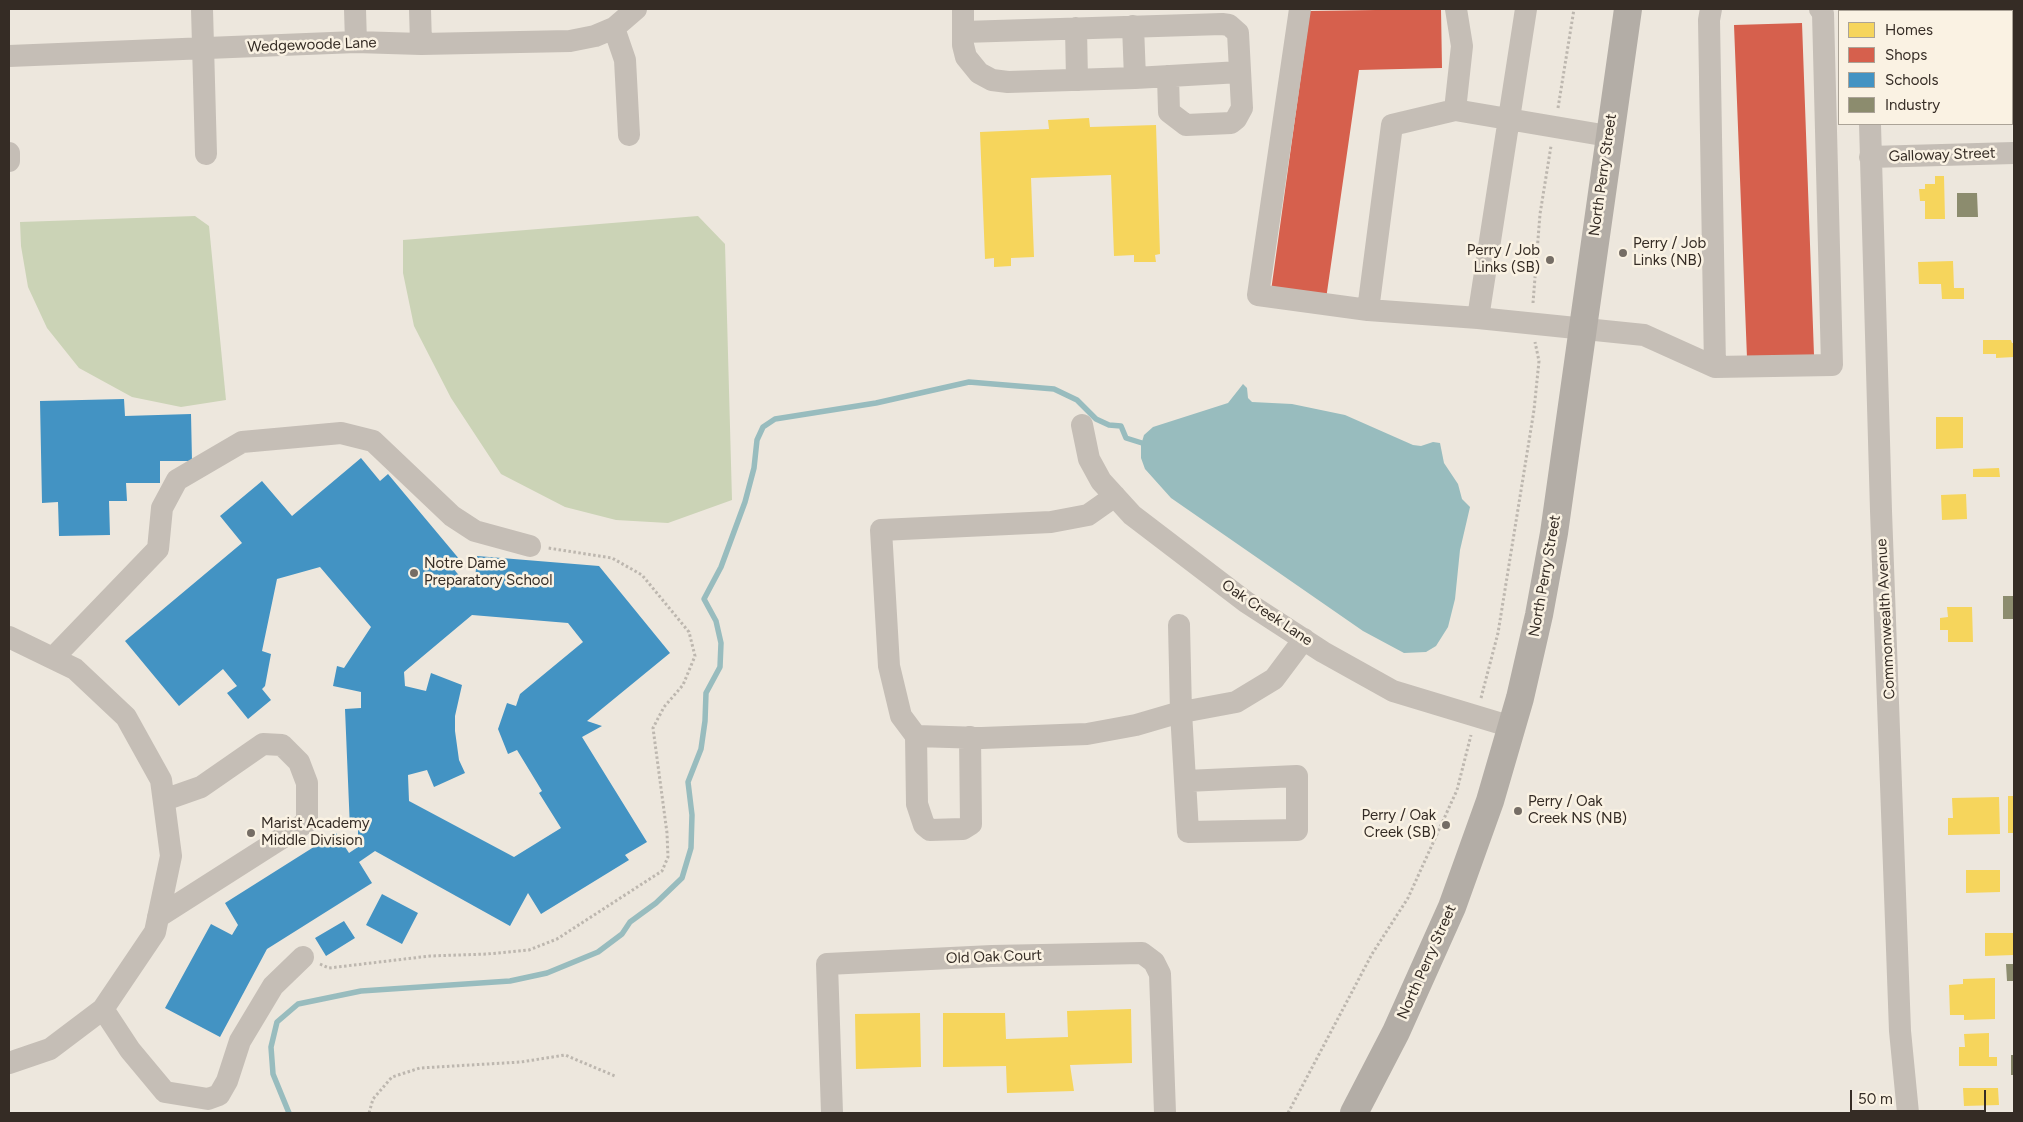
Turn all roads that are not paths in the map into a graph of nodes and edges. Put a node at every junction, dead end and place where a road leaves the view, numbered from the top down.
1 (202, 9) edge
2 (355, 9) edge
3 (420, 9) edge
4 (636, 9) edge
5 (963, 9) edge
6 (1300, 9) edge
7 (1456, 9) edge
8 (1526, 9) edge
9 (1628, 9) edge
10 (1711, 9) edge
11 (1820, 9) edge
12 (1133, 26) junction
13 (614, 28) junction
14 (1076, 28) junction
15 (963, 32) junction
16 (356, 42) junction
17 (421, 44) junction
18 (203, 48) junction
19 (9, 56) edge
20 (1240, 72) junction
21 (1168, 76) junction
22 (1135, 78) junction
23 (1077, 80) junction
24 (1455, 110) junction
25 (1509, 119) junction
26 (1870, 125) edge
27 (629, 135) dead end
28 (1608, 136) junction
29 (2014, 152) edge
30 (9, 153) edge
31 (206, 154) dead end
32 (1870, 157) junction
33 (9, 161) edge
34 (1368, 310) junction
35 (1478, 318) junction
36 (1582, 328) junction
37 (1715, 367) junction
38 (1082, 425) dead end
39 (1115, 496) junction
40 (530, 546) road end
41 (1178, 625) dead end
42 (9, 637) edge
43 (1304, 639) junction
44 (53, 658) junction
45 (1182, 712) junction
46 (1512, 727) junction
47 (916, 736) junction
48 (970, 737) junction
49 (1186, 781) junction
50 (164, 800) junction
51 (158, 917) junction
52 (303, 956) road end
53 (103, 1008) junction
54 (9, 1063) edge
55 (221, 1104) edge
56 (832, 1113) edge
57 (1166, 1113) edge
58 (1354, 1113) edge
59 (1908, 1113) edge

1 - 18 street
2 - 16 street
3 - 17 street
4 - 13 street, Wedgewoode Lane
5 - 15 street
6 - 34 street
7 - 24 street
8 - 25 street
9 - 28 main road, North Perry Street
10 - 37 street
11 - 37 street
12 - 14 street
12 - 20 street
12 - 22 street
13 - 17 street, Wedgewoode Lane
13 - 27 street
14 - 15 street
14 - 23 street
15 - 23 street
16 - 17 street, Wedgewoode Lane
16 - 18 street, Wedgewoode Lane
18 - 19 street, Wedgewoode Lane
18 - 31 street
20 - 21 street
20 - 21 street
21 - 22 street
22 - 23 street
24 - 25 street
24 - 34 street
25 - 28 street
25 - 35 street
26 - 32 street, Commonwealth Avenue
28 - 36 main road, North Perry Street
29 - 32 street, Galloway Street
30 - 33 street
32 - 59 street, Commonwealth Avenue
34 - 35 street
35 - 36 street
36 - 37 street
36 - 46 main road, North Perry Street
38 - 39 street, Oak Creek Lane
39 - 43 street, Oak Creek Lane
39 - 47 street
40 - 44 street
41 - 45 street
42 - 44 street
43 - 45 street
43 - 46 street, Oak Creek Lane
44 - 50 street
45 - 48 street
45 - 49 street
46 - 58 main road, North Perry Street
47 - 48 street
47 - 48 street
49 - 49 street
50 - 51 street
50 - 51 street
51 - 53 street
52 - 55 street
53 - 54 street
53 - 55 street
56 - 57 street, Old Oak Court

